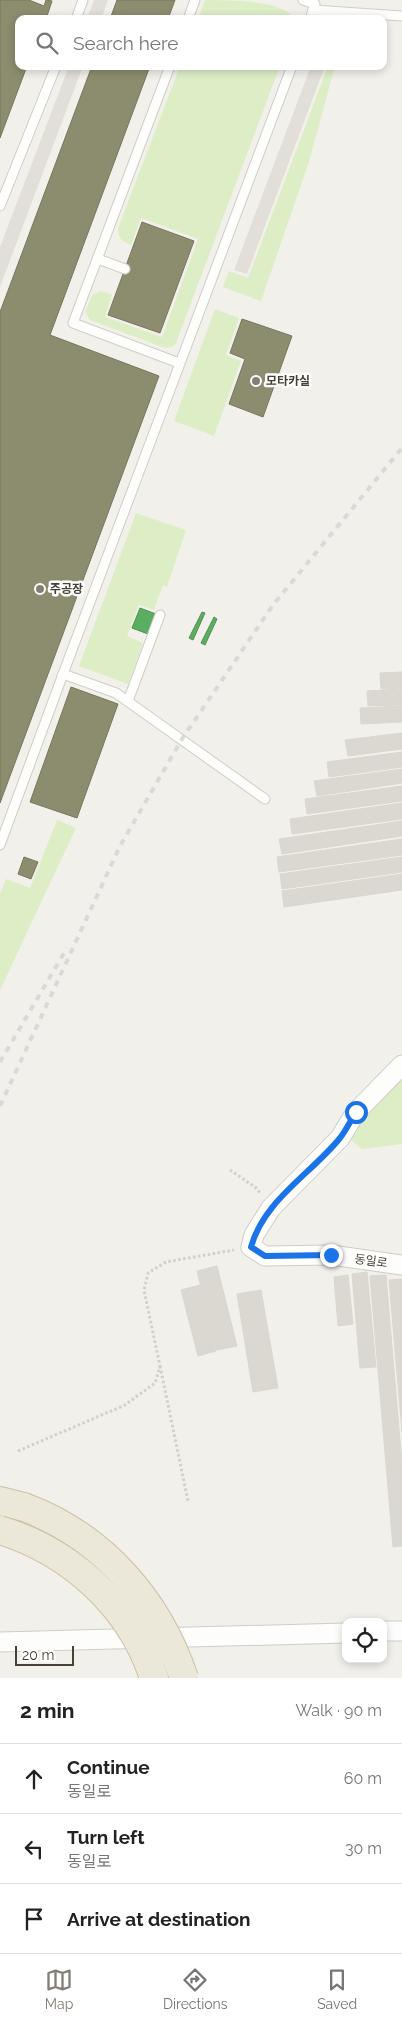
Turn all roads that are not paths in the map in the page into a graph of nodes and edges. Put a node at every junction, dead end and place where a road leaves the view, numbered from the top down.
1 (83, 0) edge
2 (194, 0) edge
3 (303, 0) edge
4 (312, 14) edge
5 (77, 15) edge
6 (189, 15) edge
7 (357, 15) edge
8 (387, 16) edge
9 (402, 16) edge
10 (54, 70) edge
11 (168, 70) edge
12 (290, 70) edge
13 (0, 206) edge
14 (98, 258) junction
15 (125, 269) dead end
16 (179, 363) junction
17 (160, 616) dead end
18 (63, 674) junction
19 (128, 701) junction
20 (265, 798) dead end
21 (0, 845) edge
22 (402, 1065) edge
23 (402, 1265) edge
24 (0, 1500) edge
25 (0, 1530) edge
26 (402, 1631) edge
27 (387, 1632) edge
28 (342, 1633) edge
29 (0, 1642) edge
30 (154, 1678) edge
31 (184, 1678) edge

1 - 5 lane
2 - 6 lane
3 - 4 lane
4 - 7 lane
8 - 9 lane
10 - 13 lane
11 - 14 lane
12 - 16 lane
14 - 15 lane
14 - 16 lane
16 - 18 lane
17 - 19 lane
18 - 19 lane
18 - 21 lane
19 - 20 lane
22 - 23 street, 동일로
24 - 31 highway, bridge
25 - 30 highway, bridge
26 - 27 street
28 - 29 street

